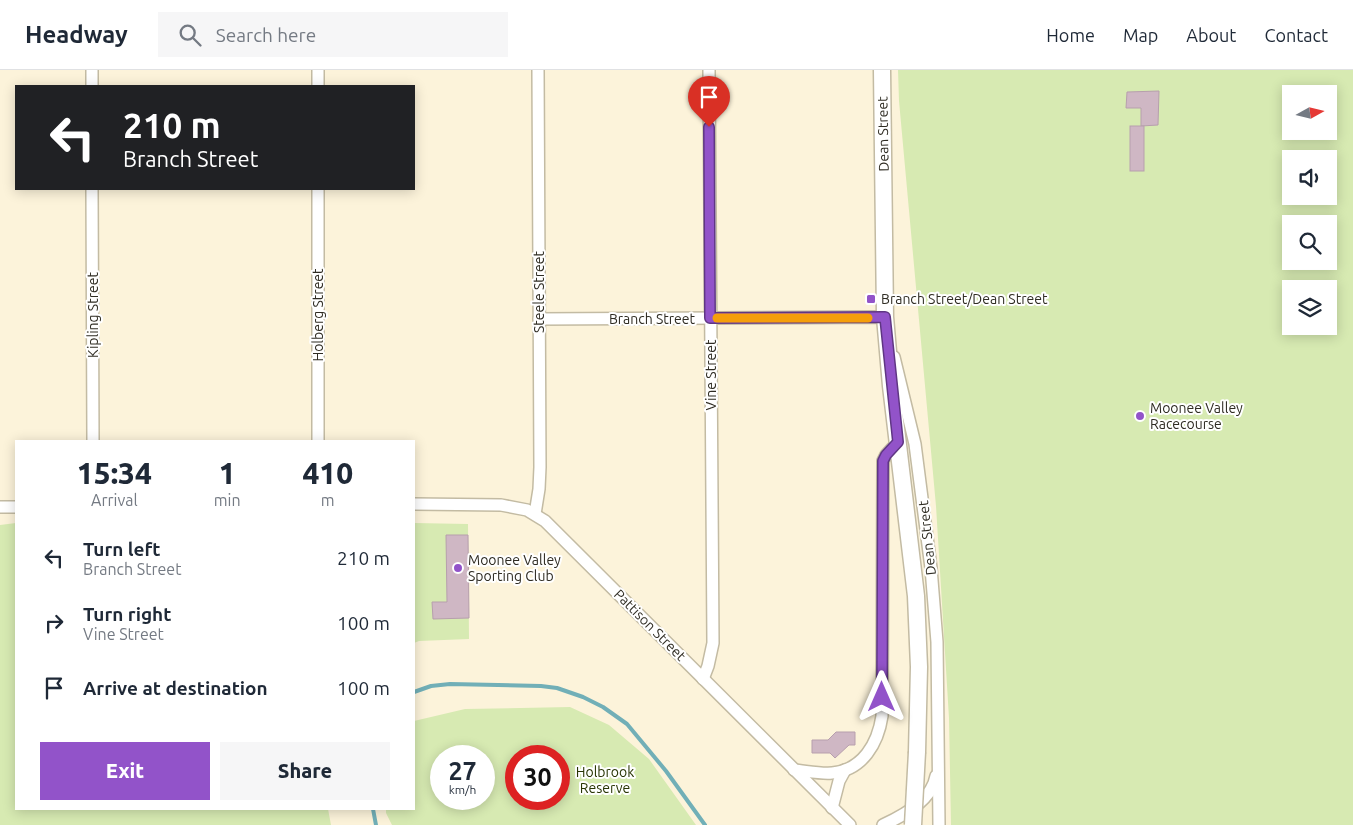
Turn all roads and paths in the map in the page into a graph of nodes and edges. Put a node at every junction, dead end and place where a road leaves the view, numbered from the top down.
1 (92, 70) edge
2 (318, 70) edge
3 (538, 70) edge
4 (709, 70) edge
5 (882, 70) edge
6 (92, 85) edge
7 (318, 85) edge
8 (92, 190) edge
9 (318, 190) edge
10 (885, 317) junction
11 (710, 318) junction
12 (539, 319) junction
13 (93, 440) edge
14 (318, 440) edge
15 (898, 442) junction
16 (415, 504) edge
17 (0, 507) edge
18 (15, 507) edge
19 (535, 514) junction
20 (703, 679) junction
21 (938, 762) junction
22 (794, 770) junction
23 (845, 770) junction
24 (832, 808) junction
25 (850, 825) edge
26 (884, 825) edge
27 (913, 825) edge
28 (939, 825) edge

1 - 6 street
2 - 7 street
3 - 12 street, Steele Street
4 - 11 street, Vine Street
5 - 10 street, Dean Street
8 - 13 street, Kipling Street
9 - 14 street, Holberg Street
10 - 11 street, Branch Street
10 - 15 street, Dean Street
10 - 21 street, Dean Street
11 - 12 street, Branch Street
11 - 20 street, Vine Street
12 - 19 street, Steele Street
15 - 23 street
15 - 27 street, Dean Street, bridge
16 - 19 street, Pattison Street
17 - 18 street
19 - 20 street, Pattison Street
20 - 22 street, Pattison Street
21 - 26 street, Dean Street
21 - 28 street, Dean Street
22 - 23 street
22 - 24 street, Pattison Street
23 - 24 street
24 - 25 street, Pattison Street

